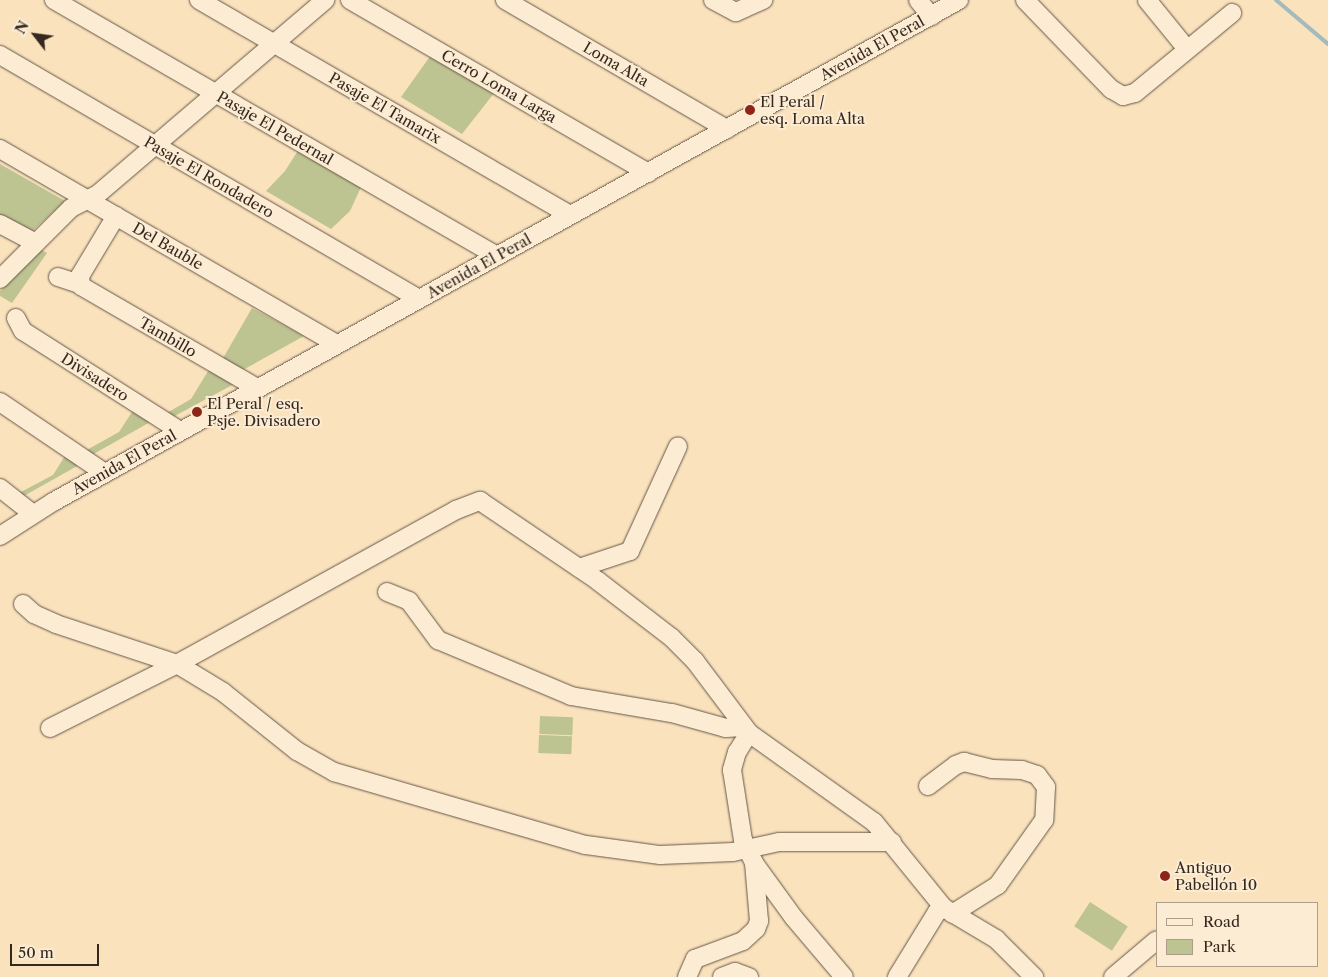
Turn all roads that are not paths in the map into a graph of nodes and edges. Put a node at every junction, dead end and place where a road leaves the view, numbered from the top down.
1 (54, 0) edge
2 (200, 0) edge
3 (325, 0) edge
4 (350, 0) edge
5 (505, 0) edge
6 (712, 0) edge
7 (762, 0) edge
8 (918, 0) edge
9 (959, 0) edge
10 (1025, 0) edge
11 (1147, 0) edge
12 (1232, 13) dead end
13 (931, 16) junction
14 (274, 44) junction
15 (1187, 49) junction
16 (0, 55) edge
17 (216, 94) junction
18 (728, 129) junction
19 (155, 146) junction
20 (0, 148) edge
21 (648, 173) junction
22 (87, 199) junction
23 (570, 215) junction
24 (116, 216) junction
25 (0, 224) edge
26 (35, 243) junction
27 (496, 256) junction
28 (58, 277) dead end
29 (0, 279) edge
30 (80, 284) junction
31 (419, 299) junction
32 (16, 318) dead end
33 (337, 344) junction
34 (258, 388) junction
35 (0, 402) edge
36 (180, 431) junction
37 (678, 446) dead end
38 (104, 473) junction
39 (0, 488) edge
40 (33, 514) junction
41 (0, 536) edge
42 (579, 568) junction
43 (387, 592) dead end
44 (23, 604) dead end
45 (177, 664) junction
46 (50, 728) dead end
47 (746, 730) junction
48 (928, 786) dead end
49 (892, 842) junction
50 (750, 856) junction
51 (948, 911) junction
52 (1156, 941) edge
53 (687, 977) edge
54 (722, 977) edge
55 (749, 977) edge
56 (844, 977) edge
57 (897, 977) edge
58 (1034, 977) edge
59 (1113, 977) edge

1 - 17 street, Pasaje El Pedernal
2 - 14 street, Pasaje El Tamarix
3 - 14 street
4 - 21 street, Cerro Loma Larga
5 - 18 street, Loma Alta
6 - 7 street
8 - 13 street
9 - 13 street, Avenida El Peral
10 - 15 street
11 - 15 street
12 - 15 street
13 - 18 street, Avenida El Peral
14 - 17 street
14 - 23 street, Pasaje El Tamarix
16 - 19 street, Pasaje El Rondadero
17 - 19 street
17 - 27 street, Pasaje El Pedernal
18 - 21 street, Avenida El Peral
19 - 22 street
19 - 31 street, Pasaje El Rondadero
20 - 22 street, Del Bauble
21 - 23 street, Avenida El Peral
22 - 24 street, Del Bauble
22 - 26 street
23 - 27 street, Avenida El Peral
24 - 30 street
24 - 33 street, Del Bauble
25 - 26 street
26 - 29 street
27 - 31 street, Avenida El Peral
28 - 30 street, Tambillo
30 - 34 street, Tambillo
31 - 33 street, Avenida El Peral
32 - 36 street, Divisadero
33 - 34 street, Avenida El Peral
34 - 36 street, Avenida El Peral
35 - 38 street
36 - 38 street, Avenida El Peral
37 - 42 street
38 - 40 street, Avenida El Peral
39 - 40 street
40 - 41 street, Avenida El Peral
42 - 45 street
42 - 47 street
43 - 47 street
44 - 45 street
45 - 46 street
45 - 50 street
47 - 49 street
47 - 50 street
48 - 51 street
49 - 50 street
49 - 51 street
50 - 53 street
50 - 56 street
51 - 57 street
51 - 58 street
52 - 59 street
54 - 55 street

